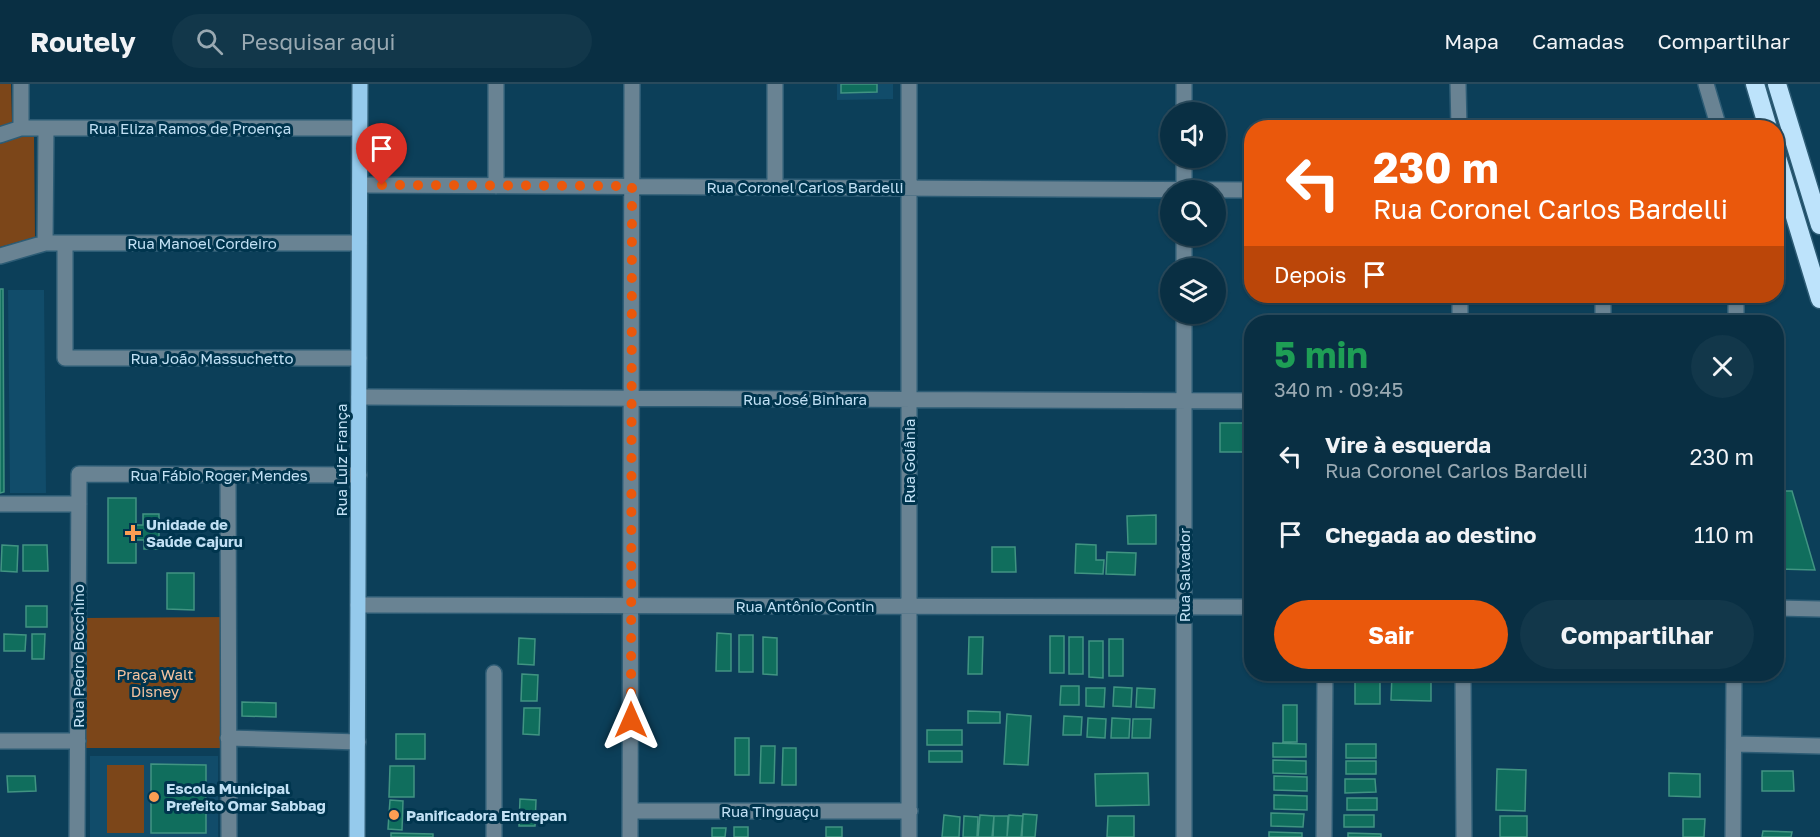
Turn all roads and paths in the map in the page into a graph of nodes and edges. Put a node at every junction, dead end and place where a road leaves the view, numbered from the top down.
1 (21, 84) edge
2 (360, 84) edge
3 (496, 84) edge
4 (632, 84) edge
5 (775, 84) edge
6 (909, 84) edge
7 (1184, 84) edge
8 (1458, 84) edge
9 (1706, 84) edge
10 (1755, 84) edge
11 (1777, 84) edge
12 (1184, 102) edge
13 (1459, 120) edge
14 (1717, 120) edge
15 (1766, 120) edge
16 (21, 128) junction
17 (46, 128) junction
18 (360, 128) junction
19 (0, 135) edge
20 (1784, 180) edge
21 (360, 185) junction
22 (496, 186) junction
23 (632, 186) junction
24 (775, 187) junction
25 (909, 188) junction
26 (1160, 190) edge
27 (1226, 190) edge
28 (1244, 190) edge
29 (1820, 225) edge
30 (45, 243) junction
31 (65, 243) junction
32 (359, 243) junction
33 (0, 256) edge
34 (1820, 299) edge
35 (1184, 324) edge
36 (359, 357) junction
37 (359, 397) junction
38 (631, 399) junction
39 (909, 400) junction
40 (1184, 401) junction
41 (1244, 401) edge
42 (79, 474) joint
43 (228, 475) junction
44 (359, 475) junction
45 (0, 504) edge
46 (79, 504) junction
47 (358, 605) junction
48 (631, 606) junction
49 (909, 607) junction
50 (1184, 607) junction
51 (1244, 607) edge
52 (1784, 608) edge
53 (1820, 609) edge
54 (494, 673) dead end
55 (1325, 681) edge
56 (1463, 681) edge
57 (1734, 681) edge
58 (228, 738) junction
59 (0, 741) edge
60 (78, 741) junction
61 (358, 742) junction
62 (1734, 744) junction
63 (1820, 746) edge
64 (630, 811) junction
65 (909, 811) junction
66 (78, 837) edge
67 (229, 837) edge
68 (357, 837) edge
69 (494, 837) edge
70 (630, 837) edge
71 (909, 837) edge
72 (1184, 837) edge
73 (1324, 837) edge
74 (1464, 837) edge
75 (1733, 837) edge

1 - 16 street
2 - 18 main road, Rua Luiz França
3 - 22 street
4 - 23 street
5 - 24 street
6 - 25 street, Rua Goiânia
7 - 12 street
8 - 13 street
9 - 14 street
10 - 15 highway
11 - 29 highway
16 - 17 street, Rua Eliza Ramos de Proença
16 - 19 street, Rua Eliza Ramos de Proença
17 - 18 street, Rua Eliza Ramos de Proença
17 - 30 street
18 - 21 main road, Rua Luiz França
20 - 34 highway
21 - 22 street, Rua Coronel Carlos Bardelli
21 - 32 main road, Rua Luiz França
22 - 23 street, Rua Coronel Carlos Bardelli
23 - 24 street, Rua Coronel Carlos Bardelli
23 - 38 street
24 - 25 street, Rua Coronel Carlos Bardelli
25 - 26 street, Rua Coronel Carlos Bardelli
25 - 39 street, Rua Goiânia
27 - 28 street, Rua Coronel Carlos Bardelli
30 - 31 street, Rua Manoel Cordeiro
30 - 33 street, Rua Manoel Cordeiro
31 - 32 street, Rua Manoel Cordeiro
31 - 36 street, Rua João Massuchetto
32 - 36 main road, Rua Luiz França
35 - 40 street, Rua Salvador
36 - 37 main road, Rua Luiz França
37 - 38 street, Rua José Binhara
37 - 44 main road, Rua Luiz França
38 - 39 street, Rua José Binhara
38 - 48 street
39 - 40 street, Rua José Binhara
39 - 49 street, Rua Goiânia
40 - 41 street, Rua José Binhara
40 - 50 street, Rua Salvador
42 - 43 street, Rua Fábio Roger Mendes
42 - 46 street, Rua Pedro Bocchino
43 - 44 street, Rua Fábio Roger Mendes
43 - 58 street
44 - 47 main road, Rua Luiz França
45 - 46 street
46 - 60 street, Rua Pedro Bocchino
47 - 48 street, Rua Antônio Contin
47 - 61 main road, Rua Luiz França
48 - 49 street, Rua Antônio Contin
48 - 64 street
49 - 50 street, Rua Antônio Contin
49 - 65 street, Rua Goiânia
50 - 51 street, Rua Antônio Contin
50 - 72 street, Rua Salvador
52 - 53 street
54 - 69 street
55 - 73 street
56 - 74 street
57 - 62 street
58 - 61 street
58 - 67 street
59 - 60 street
60 - 66 street, Rua Pedro Bocchino
61 - 68 main road, Rua Luiz França
62 - 63 street
62 - 75 street
64 - 65 street, Rua Tinguaçu
64 - 70 street
65 - 71 street, Rua Goiânia

